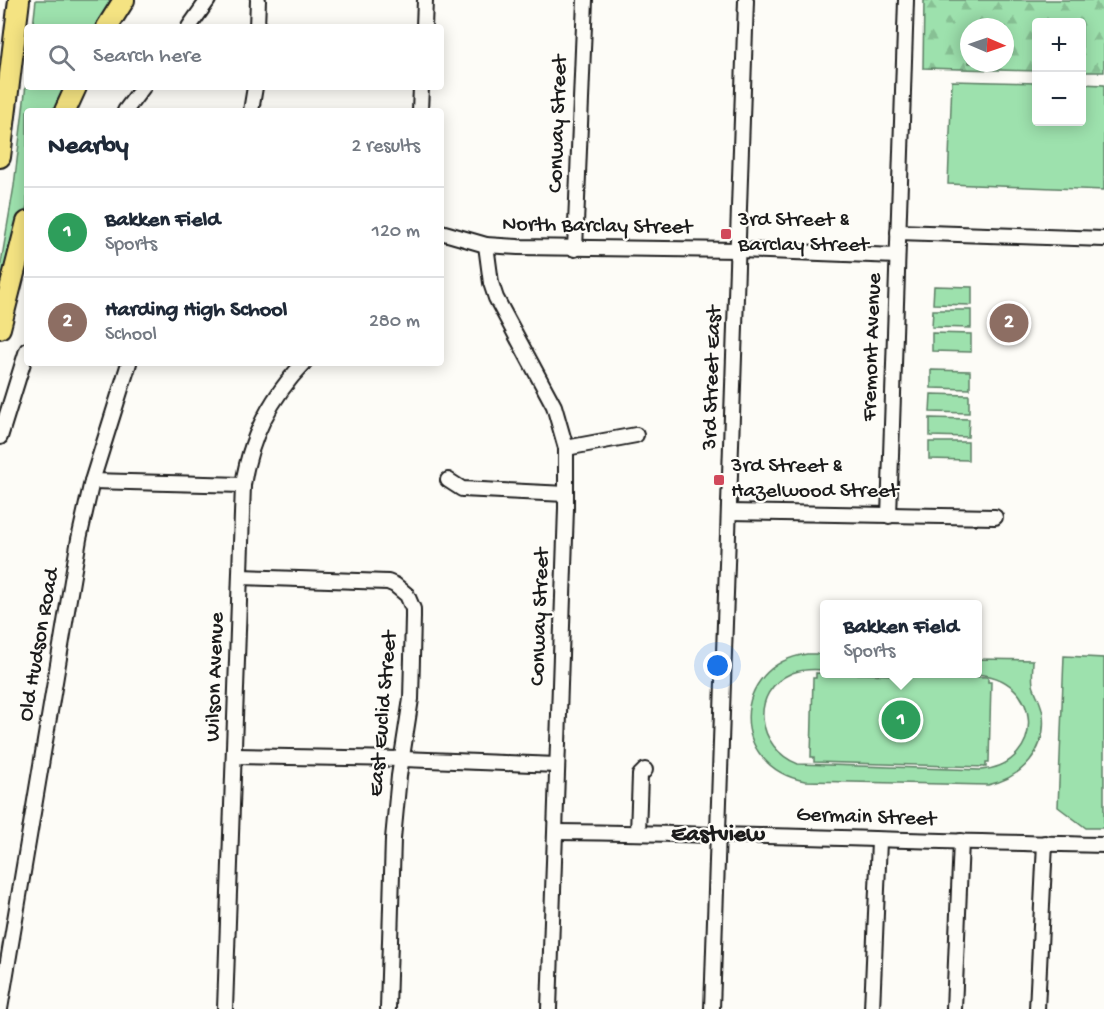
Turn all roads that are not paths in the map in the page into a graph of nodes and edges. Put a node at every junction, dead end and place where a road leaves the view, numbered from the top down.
1 (19, 0) edge
2 (124, 0) edge
3 (208, 0) edge
4 (258, 0) edge
5 (424, 0) edge
6 (585, 0) edge
7 (747, 0) edge
8 (906, 0) edge
9 (109, 24) edge
10 (191, 24) edge
11 (257, 24) edge
12 (424, 24) edge
13 (75, 90) edge
14 (141, 90) edge
15 (254, 90) edge
16 (421, 90) edge
17 (66, 108) edge
18 (127, 108) edge
19 (252, 108) edge
20 (420, 108) edge
21 (0, 157) edge
22 (898, 232) junction
23 (444, 233) edge
24 (24, 234) edge
25 (1104, 239) edge
26 (486, 245) junction
27 (575, 249) junction
28 (739, 250) junction
29 (897, 256) junction
30 (0, 328) edge
31 (24, 360) edge
32 (128, 366) edge
33 (301, 366) edge
34 (636, 435) dead end
35 (0, 437) edge
36 (566, 448) junction
37 (448, 480) dead end
38 (92, 481) junction
39 (243, 485) junction
40 (566, 494) junction
41 (730, 512) junction
42 (889, 516) junction
43 (995, 518) dead end
44 (240, 577) junction
45 (234, 756) junction
46 (403, 759) junction
47 (557, 765) junction
48 (645, 770) dead end
49 (556, 832) junction
50 (638, 833) junction
51 (718, 835) junction
52 (879, 840) junction
53 (961, 841) junction
54 (1045, 843) junction
55 (1104, 845) edge
56 (0, 1009) edge
57 (225, 1009) edge
58 (388, 1009) edge
59 (549, 1009) edge
60 (712, 1009) edge
61 (872, 1009) edge
62 (954, 1009) edge
63 (1036, 1009) edge

1 - 21 highway
2 - 9 highway
3 - 10 street
4 - 11 street
5 - 12 street
6 - 27 street, Conway Street
7 - 28 street, 3rd Street East
8 - 22 street, Fremont Avenue
13 - 17 highway
14 - 18 street
15 - 19 street
16 - 20 street
22 - 25 street
22 - 29 street, Fremont Avenue
23 - 26 street, North Barclay Street
24 - 30 highway
26 - 27 street, North Barclay Street
26 - 36 street, Conway Street
27 - 28 street, North Barclay Street
28 - 29 street, North Barclay Street
28 - 41 street, 3rd Street East
29 - 42 street, Fremont Avenue
31 - 35 street
32 - 38 street, Old Hudson Road
33 - 39 street, Wilson Avenue
34 - 36 street
36 - 40 street, Conway Street
37 - 40 street
38 - 39 street
38 - 56 street, Old Hudson Road
39 - 44 street, Wilson Avenue
40 - 47 street, Conway Street
41 - 42 street
41 - 51 street, 3rd Street East
42 - 43 street
44 - 45 street, Wilson Avenue
44 - 46 street, East Euclid Street
45 - 46 street
45 - 57 street, Wilson Avenue
46 - 47 street
46 - 58 street, East Euclid Street
47 - 49 street, Conway Street
48 - 50 street
49 - 50 street, Germain Street
49 - 59 street, Conway Street
50 - 51 street, Germain Street
51 - 52 street, Germain Street
51 - 60 street, 3rd Street East
52 - 53 street, Germain Street
52 - 61 street
53 - 54 street, Germain Street
53 - 62 street
54 - 55 street, Germain Street
54 - 63 street

